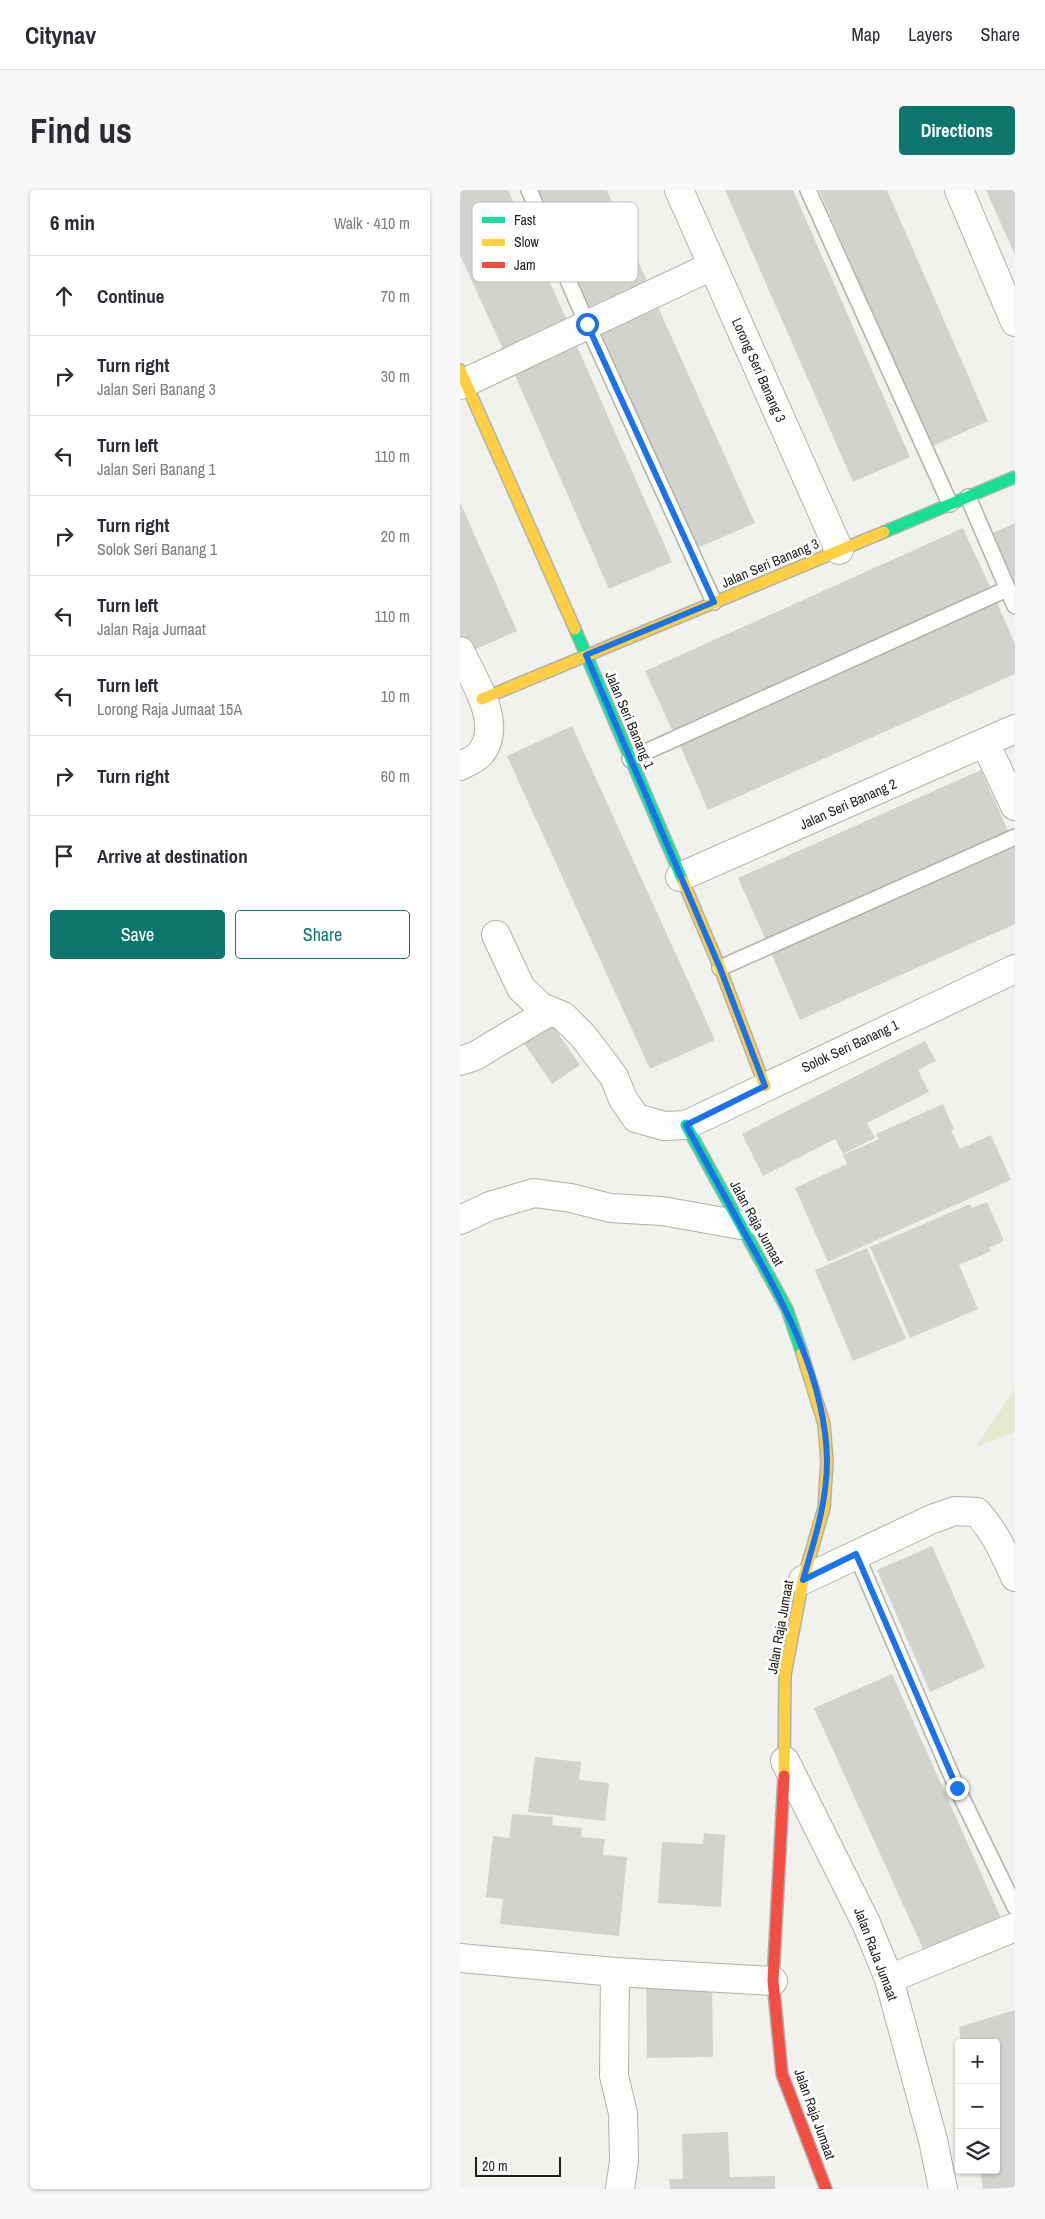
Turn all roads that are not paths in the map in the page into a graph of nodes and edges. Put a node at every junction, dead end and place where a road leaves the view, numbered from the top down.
1 (529, 190) edge
2 (678, 190) edge
3 (808, 190) edge
4 (959, 190) edge
5 (534, 202) edge
6 (712, 266) junction
7 (569, 282) edge
8 (1015, 322) edge
9 (587, 324) junction
10 (462, 379) edge
11 (1015, 477) edge
12 (968, 497) junction
13 (950, 504) junction
14 (839, 550) junction
15 (1007, 589) junction
16 (714, 602) junction
17 (1015, 606) edge
18 (460, 651) edge
19 (586, 655) junction
20 (482, 699) junction
21 (1015, 729) edge
22 (985, 743) junction
23 (630, 759) junction
24 (460, 766) edge
25 (1015, 806) edge
26 (1015, 837) edge
27 (680, 877) junction
28 (496, 935) dead end
29 (720, 968) junction
30 (1015, 968) edge
31 (550, 1011) junction
32 (460, 1061) edge
33 (765, 1086) junction
34 (686, 1125) junction
35 (460, 1220) edge
36 (740, 1225) junction
37 (856, 1554) junction
38 (1015, 1577) edge
39 (803, 1580) junction
40 (785, 1761) junction
41 (1015, 1907) edge
42 (1015, 1928) edge
43 (460, 1958) edge
44 (619, 1976) junction
45 (889, 1979) junction
46 (773, 1982) junction
47 (620, 2189) edge
48 (826, 2189) edge
49 (942, 2189) edge

1 - 5 lane
2 - 6 street, Lorong Seri Banang 3
3 - 13 lane
4 - 8 street
6 - 9 street
6 - 14 street, Lorong Seri Banang 3
7 - 9 lane
9 - 10 street
9 - 16 lane
10 - 19 street, Jalan Seri Banang 1
11 - 12 street, Jalan Seri Banang 3
12 - 13 street, Jalan Seri Banang 3
12 - 15 lane
13 - 14 street, Jalan Seri Banang 3
14 - 16 street, Jalan Seri Banang 3
15 - 17 lane
15 - 23 lane
16 - 19 street, Jalan Seri Banang 3
18 - 20 street
19 - 20 street, Jalan Seri Banang 3
19 - 23 street, Jalan Seri Banang 1
20 - 24 street
21 - 22 street, Jalan Seri Banang 2
22 - 25 street
22 - 27 street, Jalan Seri Banang 2
23 - 27 street, Jalan Seri Banang 1
26 - 29 lane
27 - 29 street, Jalan Seri Banang 1
28 - 31 street
29 - 33 street, Jalan Seri Banang 1
30 - 33 street, Solok Seri Banang 1
31 - 32 street
31 - 34 street
33 - 34 street, Solok Seri Banang 1
34 - 36 street, Jalan Raja Jumaat
35 - 36 street
36 - 39 street, Jalan Raja Jumaat
37 - 38 street
37 - 39 street
37 - 41 lane
39 - 40 street, Jalan Raja Jumaat
40 - 45 street, Jalan RaJa Jumaat
40 - 46 street, Jalan Raja Jumaat
42 - 45 street
43 - 44 street
44 - 46 street
44 - 47 street
45 - 49 street, Jalan RaJa Jumaat
46 - 48 street, Jalan Raja Jumaat

